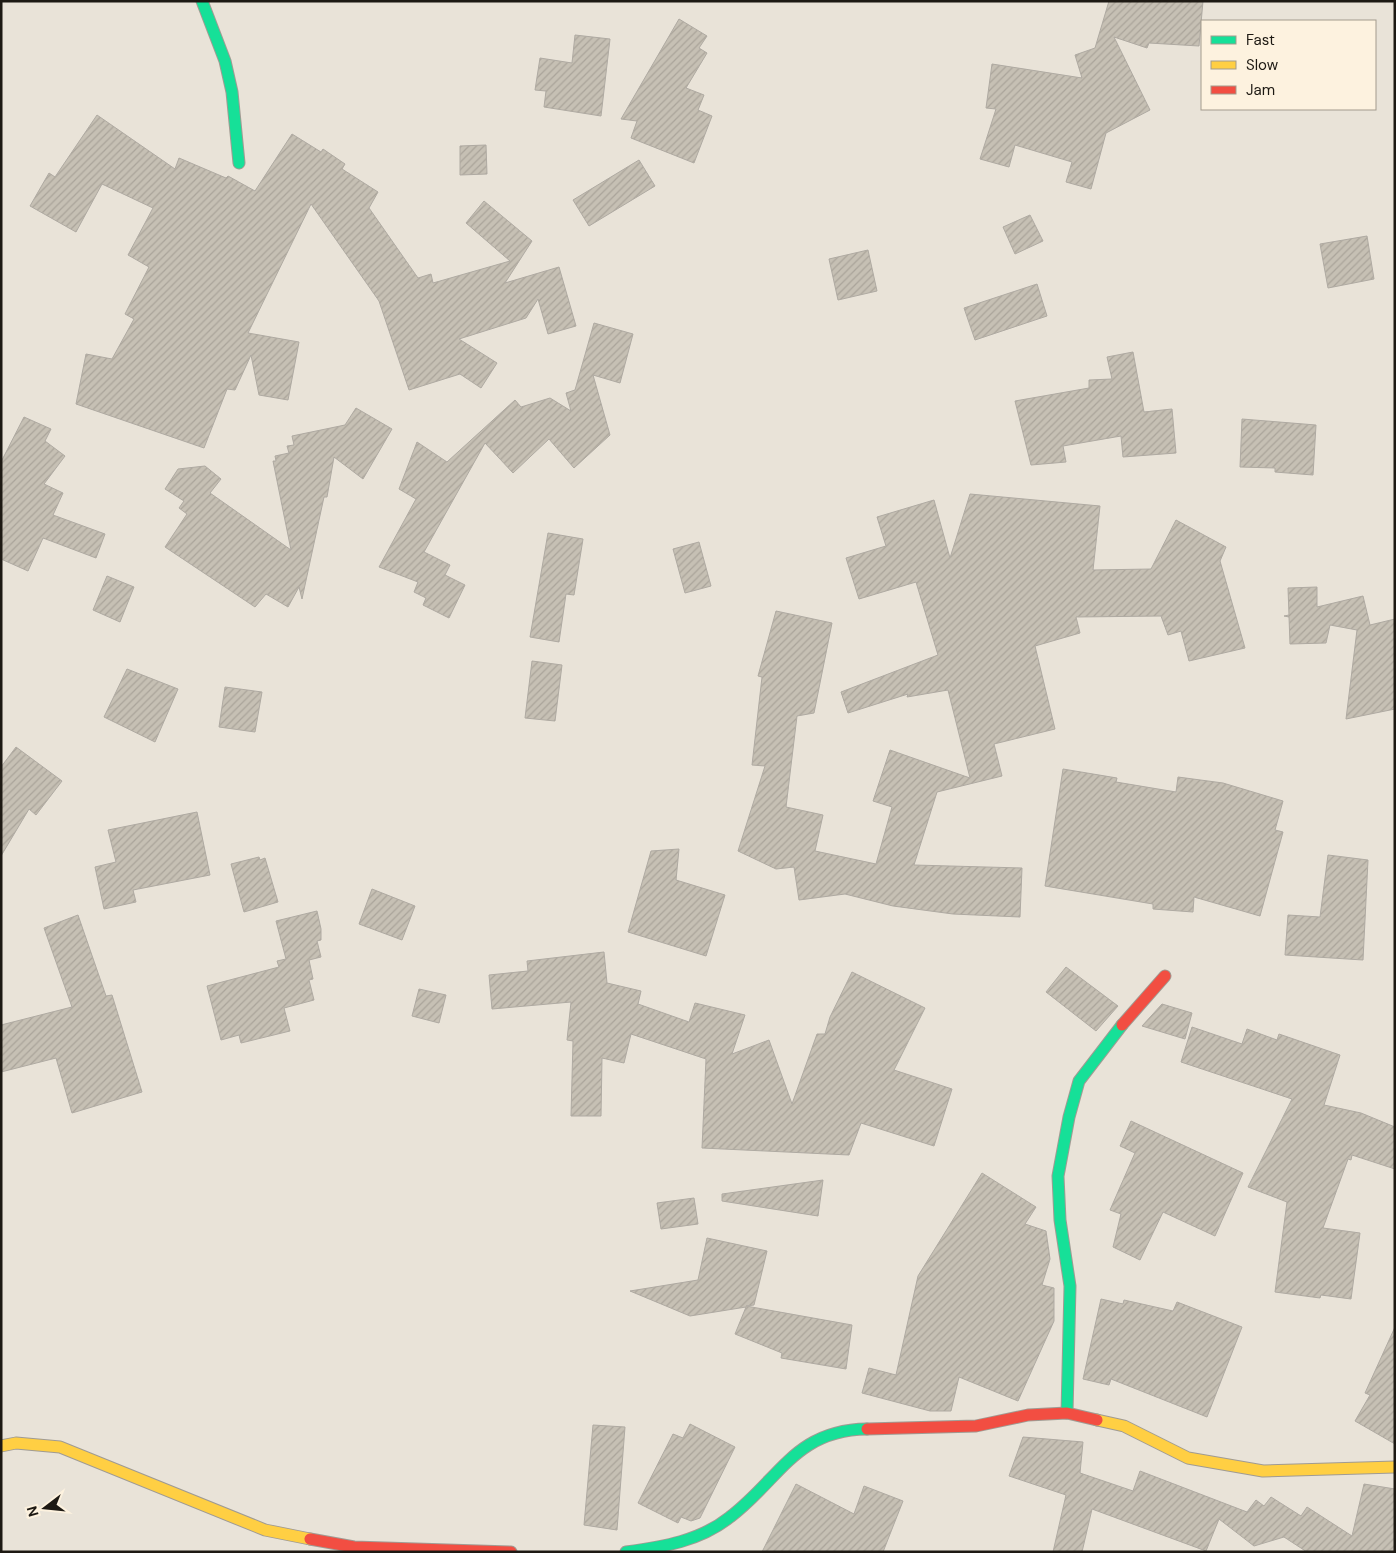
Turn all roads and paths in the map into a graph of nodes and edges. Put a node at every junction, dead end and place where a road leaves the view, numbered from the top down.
1 (202, 1) edge
2 (239, 163) dead end
3 (1165, 976) dead end
4 (1067, 1413) junction
5 (1, 1446) edge
6 (1395, 1467) edge
7 (511, 1552) edge
8 (626, 1552) edge

1 - 2 street
3 - 4 street
4 - 6 street
4 - 8 street
5 - 7 street

